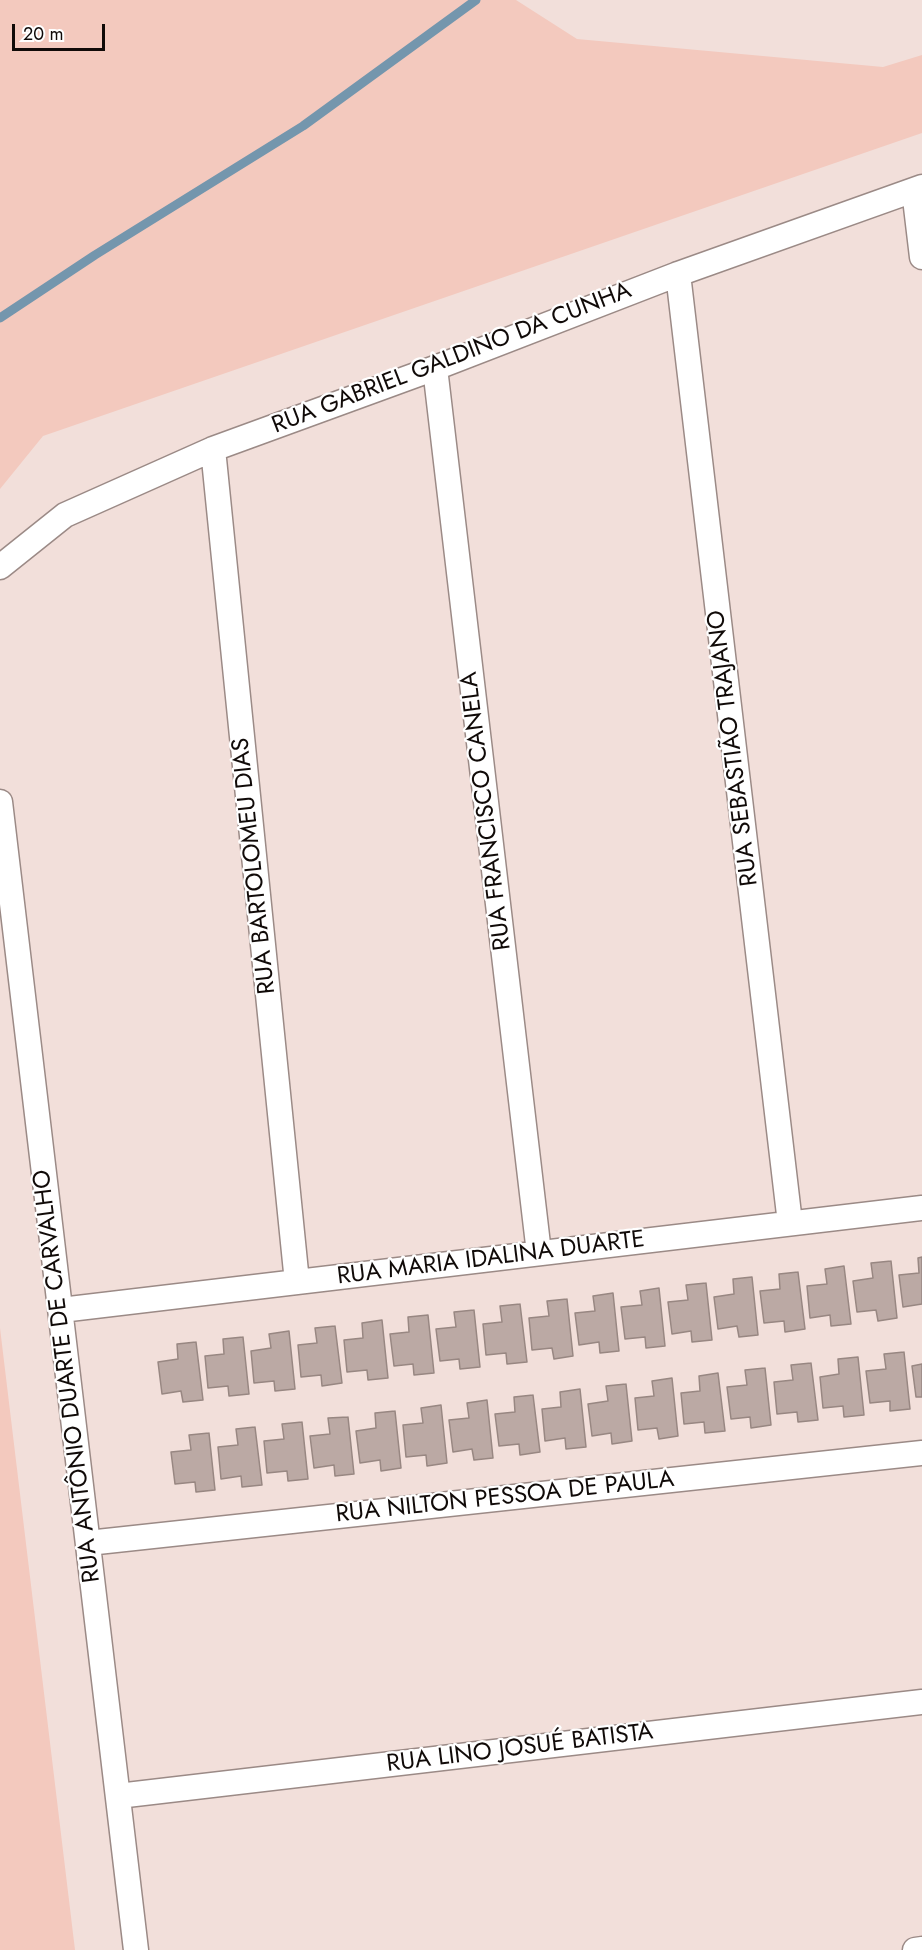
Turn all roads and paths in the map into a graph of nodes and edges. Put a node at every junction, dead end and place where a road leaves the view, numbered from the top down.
1 (918, 188) edge
2 (922, 257) edge
3 (678, 274) junction
4 (435, 368) junction
5 (213, 449) junction
6 (0, 567) edge
7 (0, 801) edge
8 (922, 1208) edge
9 (790, 1223) junction
10 (539, 1253) junction
11 (297, 1282) junction
12 (61, 1310) junction
13 (922, 1453) edge
14 (88, 1543) junction
15 (922, 1702) edge
16 (118, 1796) junction
17 (922, 1949) edge
18 (136, 1950) edge
19 (915, 1950) edge

1 - 2 street
1 - 3 street, RUA GABRIEL GALDINO DA CUNHA
3 - 4 street, RUA GABRIEL GALDINO DA CUNHA
3 - 9 street, RUA SEBASTIÃO TRAJANO
4 - 5 street, RUA GABRIEL GALDINO DA CUNHA
4 - 10 street, RUA FRANCISCO CANELA
5 - 6 street, RUA GABRIEL GALDINO DA CUNHA
5 - 11 street, RUA BARTOLOMEU DIAS
7 - 12 street, RUA ANTÔNIO DUARTE DE CARVALHO
8 - 9 street, RUA MARIA IDALINA DUARTE
9 - 10 street, RUA MARIA IDALINA DUARTE
10 - 11 street, RUA MARIA IDALINA DUARTE
11 - 12 street, RUA MARIA IDALINA DUARTE
12 - 14 street, RUA ANTÔNIO DUARTE DE CARVALHO
13 - 14 street, RUA NILTON PESSOA DE PAULA
14 - 16 street, RUA ANTÔNIO DUARTE DE CARVALHO
15 - 16 street, RUA LINO JOSUÉ BATISTA
16 - 18 street, RUA ANTÔNIO DUARTE DE CARVALHO
17 - 19 street

